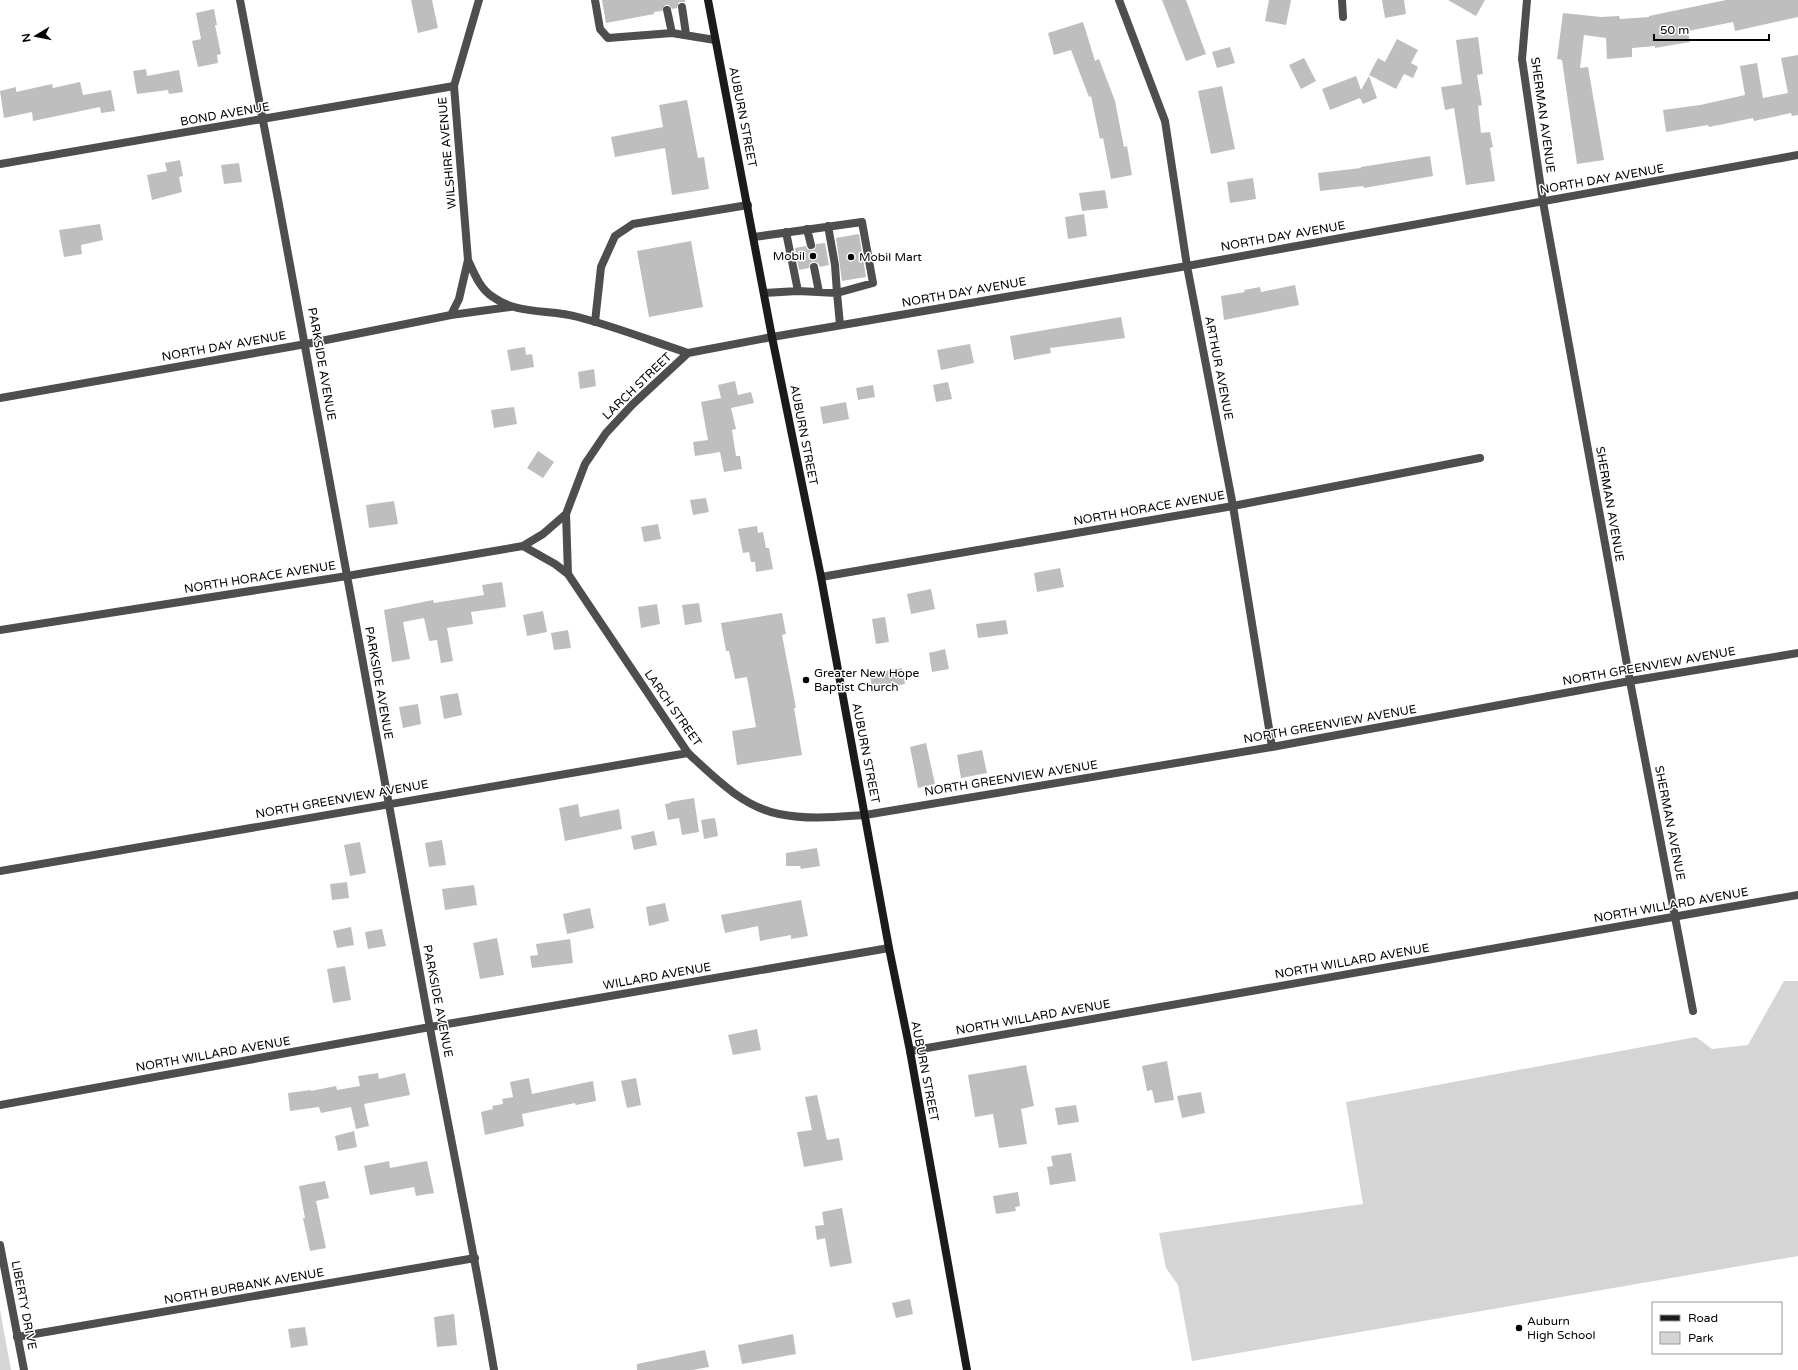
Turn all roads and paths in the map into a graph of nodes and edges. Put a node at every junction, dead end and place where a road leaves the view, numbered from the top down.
1 (240, 0) edge
2 (479, 0) edge
3 (595, 0) edge
4 (708, 0) edge
5 (1119, 0) edge
6 (1342, 0) edge
7 (1527, 0) edge
8 (682, 7) dead end
9 (667, 10) dead end
10 (1343, 17) dead end
11 (672, 33) junction
12 (686, 34) junction
13 (715, 40) junction
14 (454, 86) junction
15 (263, 119) junction
16 (1798, 155) edge
17 (0, 164) edge
18 (1543, 202) junction
19 (748, 205) junction
20 (828, 226) junction
21 (807, 229) junction
22 (786, 232) junction
23 (754, 237) junction
24 (811, 245) dead end
25 (468, 260) junction
26 (1187, 266) junction
27 (814, 268) dead end
28 (798, 290) junction
29 (819, 292) junction
30 (764, 293) junction
31 (837, 293) junction
32 (510, 307) junction
33 (451, 314) junction
34 (595, 322) junction
35 (840, 325) junction
36 (772, 337) junction
37 (306, 344) junction
38 (688, 354) junction
39 (0, 398) edge
40 (1480, 458) dead end
41 (1233, 506) junction
42 (566, 514) junction
43 (523, 546) junction
44 (568, 574) junction
45 (347, 576) junction
46 (821, 577) junction
47 (0, 630) edge
48 (1798, 653) edge
49 (1630, 681) junction
50 (1272, 747) junction
51 (688, 753) junction
52 (389, 803) junction
53 (865, 815) junction
54 (0, 871) edge
55 (1798, 895) edge
56 (1676, 916) junction
57 (889, 948) junction
58 (1693, 1011) dead end
59 (430, 1027) junction
60 (910, 1051) junction
61 (0, 1105) edge
62 (0, 1245) edge
63 (475, 1258) junction
64 (17, 1337) junction
65 (24, 1370) edge
66 (494, 1370) edge
67 (967, 1370) edge

1 - 15 street, PARKSIDE AVENUE
2 - 14 street, WILSHIRE AVENUE
3 - 11 street
4 - 13 main road, AUBURN STREET
5 - 26 street, ARTHUR AVENUE
6 - 10 street
7 - 18 street, SHERMAN AVENUE
8 - 12 street
9 - 11 street
11 - 12 street
12 - 13 street
13 - 19 main road, AUBURN STREET
14 - 15 street, BOND AVENUE
14 - 25 street, WILSHIRE AVENUE
15 - 17 street, BOND AVENUE
15 - 37 street, PARKSIDE AVENUE
16 - 18 street, NORTH DAY AVENUE
18 - 26 street, NORTH DAY AVENUE
18 - 49 street, SHERMAN AVENUE
19 - 23 main road, AUBURN STREET
19 - 34 street
20 - 21 street
20 - 31 street
20 - 31 street
21 - 22 street
21 - 24 street
22 - 23 street
22 - 28 street
23 - 30 main road, AUBURN STREET
25 - 32 street, NORTH DAY AVENUE
25 - 33 street
26 - 35 street, NORTH DAY AVENUE
26 - 41 street, ARTHUR AVENUE
27 - 29 street
28 - 29 street
28 - 30 street
29 - 31 street
30 - 36 main road, AUBURN STREET
31 - 35 street
32 - 33 street, NORTH DAY AVENUE
32 - 34 street, NORTH DAY AVENUE
33 - 37 street, NORTH DAY AVENUE
34 - 38 street, NORTH DAY AVENUE
35 - 36 street, NORTH DAY AVENUE
36 - 38 street, LARCH STREET
36 - 46 main road, AUBURN STREET
37 - 39 street, NORTH DAY AVENUE
37 - 45 street, PARKSIDE AVENUE
38 - 42 street, LARCH STREET
40 - 41 street, NORTH HORACE AVENUE
41 - 46 street, NORTH HORACE AVENUE
41 - 50 street, ARTHUR AVENUE
42 - 43 street, LARCH STREET
42 - 44 street, LARCH STREET
43 - 44 street, LARCH STREET
43 - 45 street, NORTH HORACE AVENUE
44 - 51 street, LARCH STREET
45 - 47 street, NORTH HORACE AVENUE
45 - 52 street, PARKSIDE AVENUE
46 - 53 main road, AUBURN STREET
48 - 49 street, NORTH GREENVIEW AVENUE
49 - 50 street, NORTH GREENVIEW AVENUE
49 - 56 street, SHERMAN AVENUE
50 - 53 street, NORTH GREENVIEW AVENUE
51 - 52 street, NORTH GREENVIEW AVENUE
51 - 53 street, LARCH STREET
52 - 54 street, NORTH GREENVIEW AVENUE
52 - 59 street, PARKSIDE AVENUE
53 - 57 main road, AUBURN STREET
55 - 56 street, NORTH WILLARD AVENUE
56 - 58 street, SHERMAN AVENUE
56 - 60 street, NORTH WILLARD AVENUE
57 - 59 street, WILLARD AVENUE
57 - 60 main road, AUBURN STREET
59 - 61 street, NORTH WILLARD AVENUE
59 - 63 street, PARKSIDE AVENUE
60 - 67 main road, AUBURN STREET
62 - 64 street, LIBERTY DRIVE
63 - 64 street, NORTH BURBANK AVENUE
63 - 66 street, PARKSIDE AVENUE
64 - 65 street, LIBERTY DRIVE

